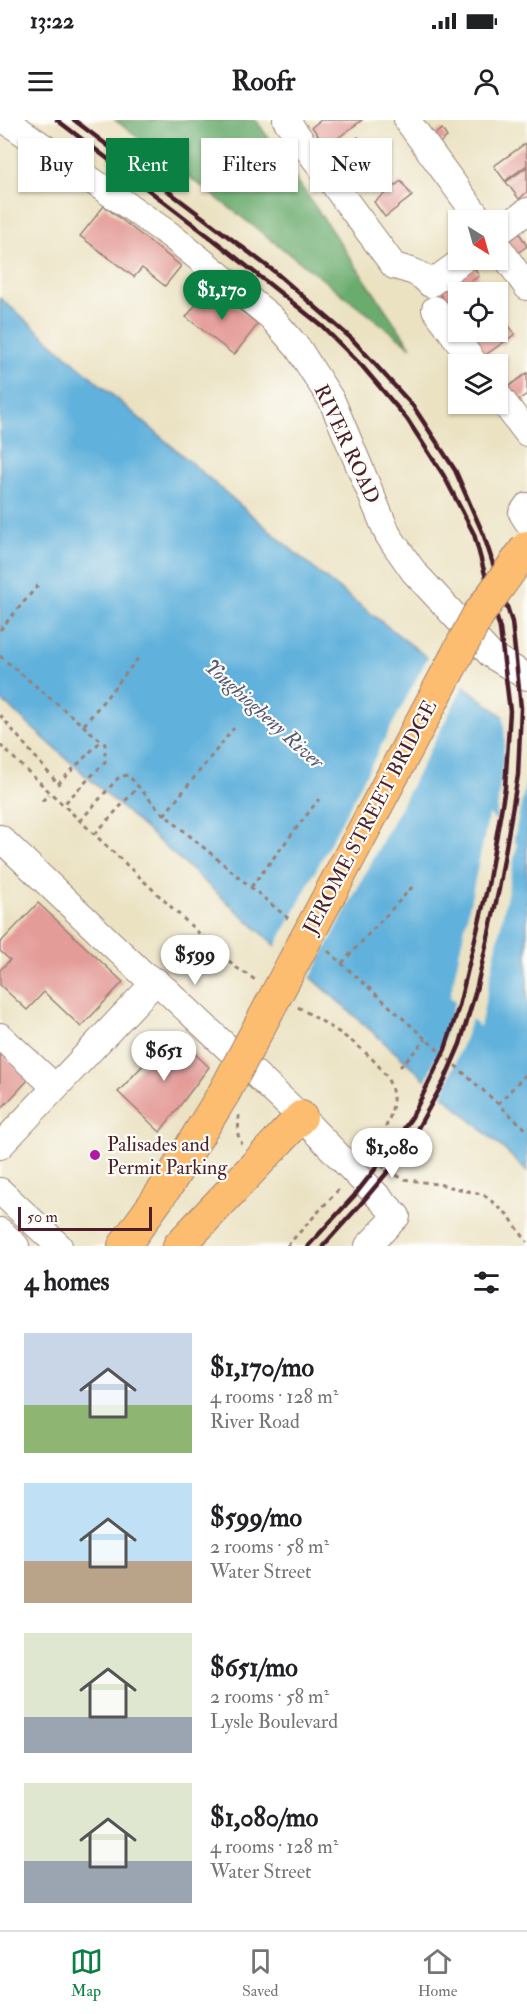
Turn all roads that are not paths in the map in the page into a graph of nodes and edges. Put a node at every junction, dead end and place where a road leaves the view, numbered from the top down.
1 (4, 120) edge
2 (286, 120) edge
3 (408, 120) edge
4 (473, 210) edge
5 (527, 212) edge
6 (508, 226) edge
7 (508, 260) edge
8 (455, 270) edge
9 (527, 287) edge
10 (433, 297) junction
11 (469, 354) edge
12 (508, 409) edge
13 (527, 434) edge
14 (527, 507) edge
15 (527, 521) edge
16 (527, 547) edge
17 (527, 677) edge
18 (0, 838) edge
19 (156, 981) junction
20 (0, 1036) edge
21 (55, 1088) junction
22 (301, 1117) junction
23 (0, 1146) edge
24 (0, 1197) edge
25 (0, 1231) edge
26 (16, 1246) edge
27 (59, 1246) edge
28 (124, 1246) edge
29 (179, 1246) edge
30 (368, 1246) edge

1 - 17 street, RIVER ROAD
2 - 10 street
3 - 4 street
5 - 6 street
7 - 9 street
8 - 10 street
10 - 11 street
12 - 13 street
14 - 15 street
16 - 28 main road, JEROME STREET BRIDGE, bridge
18 - 19 street
19 - 21 street
19 - 22 street
20 - 21 street
21 - 23 street
22 - 29 main road
22 - 30 street
24 - 27 street
25 - 26 street

